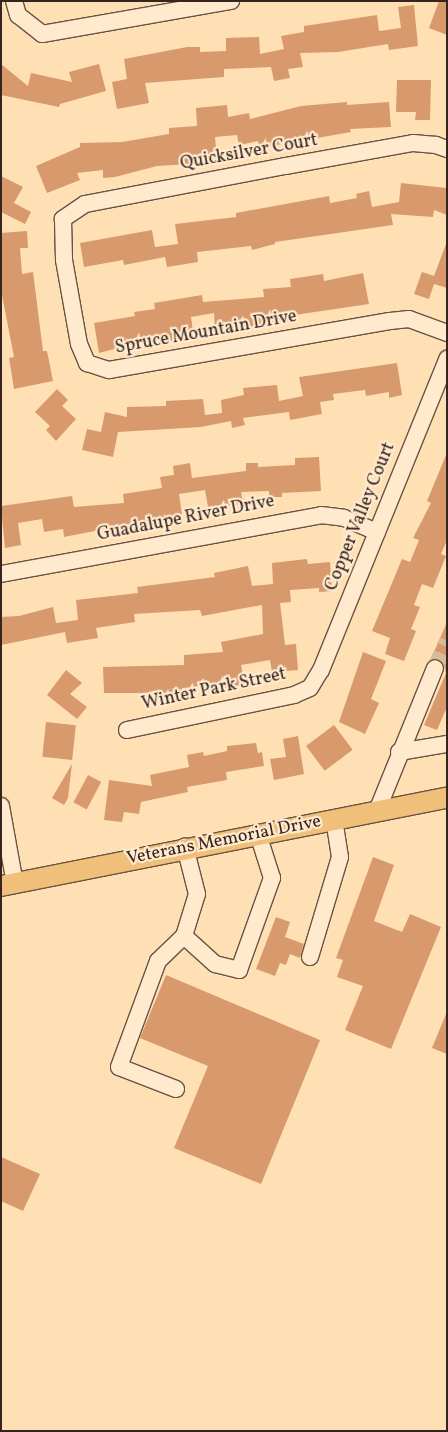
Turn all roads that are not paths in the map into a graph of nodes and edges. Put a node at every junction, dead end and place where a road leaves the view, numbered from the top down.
1 (14, 1) edge
2 (230, 1) edge
3 (447, 149) edge
4 (63, 219) joint
5 (447, 333) edge
6 (447, 359) edge
7 (377, 532) junction
8 (1, 574) edge
9 (435, 668) tunnel mouth
10 (310, 688) joint
11 (127, 730) dead end
12 (447, 744) edge
13 (399, 752) junction
14 (447, 798) edge
15 (1, 806) edge
16 (377, 811) junction
17 (334, 818) junction
18 (258, 834) junction
19 (185, 847) junction
20 (8, 885) edge
21 (184, 936) junction
22 (310, 957) dead end
23 (176, 1089) dead end

1 - 2 street
3 - 4 street, Quicksilver Court
4 - 5 street, Spruce Mountain Drive
6 - 7 street, Copper Valley Court
7 - 8 street, Guadalupe River Drive
7 - 10 street, Copper Valley Court
9 - 13 street
10 - 11 street, Winter Park Street
12 - 13 street
13 - 16 street
14 - 16 main road, Veterans Memorial Drive
15 - 20 street
16 - 17 main road, Veterans Memorial Drive
17 - 18 main road, Veterans Memorial Drive
17 - 22 street
18 - 19 main road, Veterans Memorial Drive
18 - 21 street
19 - 20 main road, Veterans Memorial Drive
19 - 21 street
21 - 23 street

